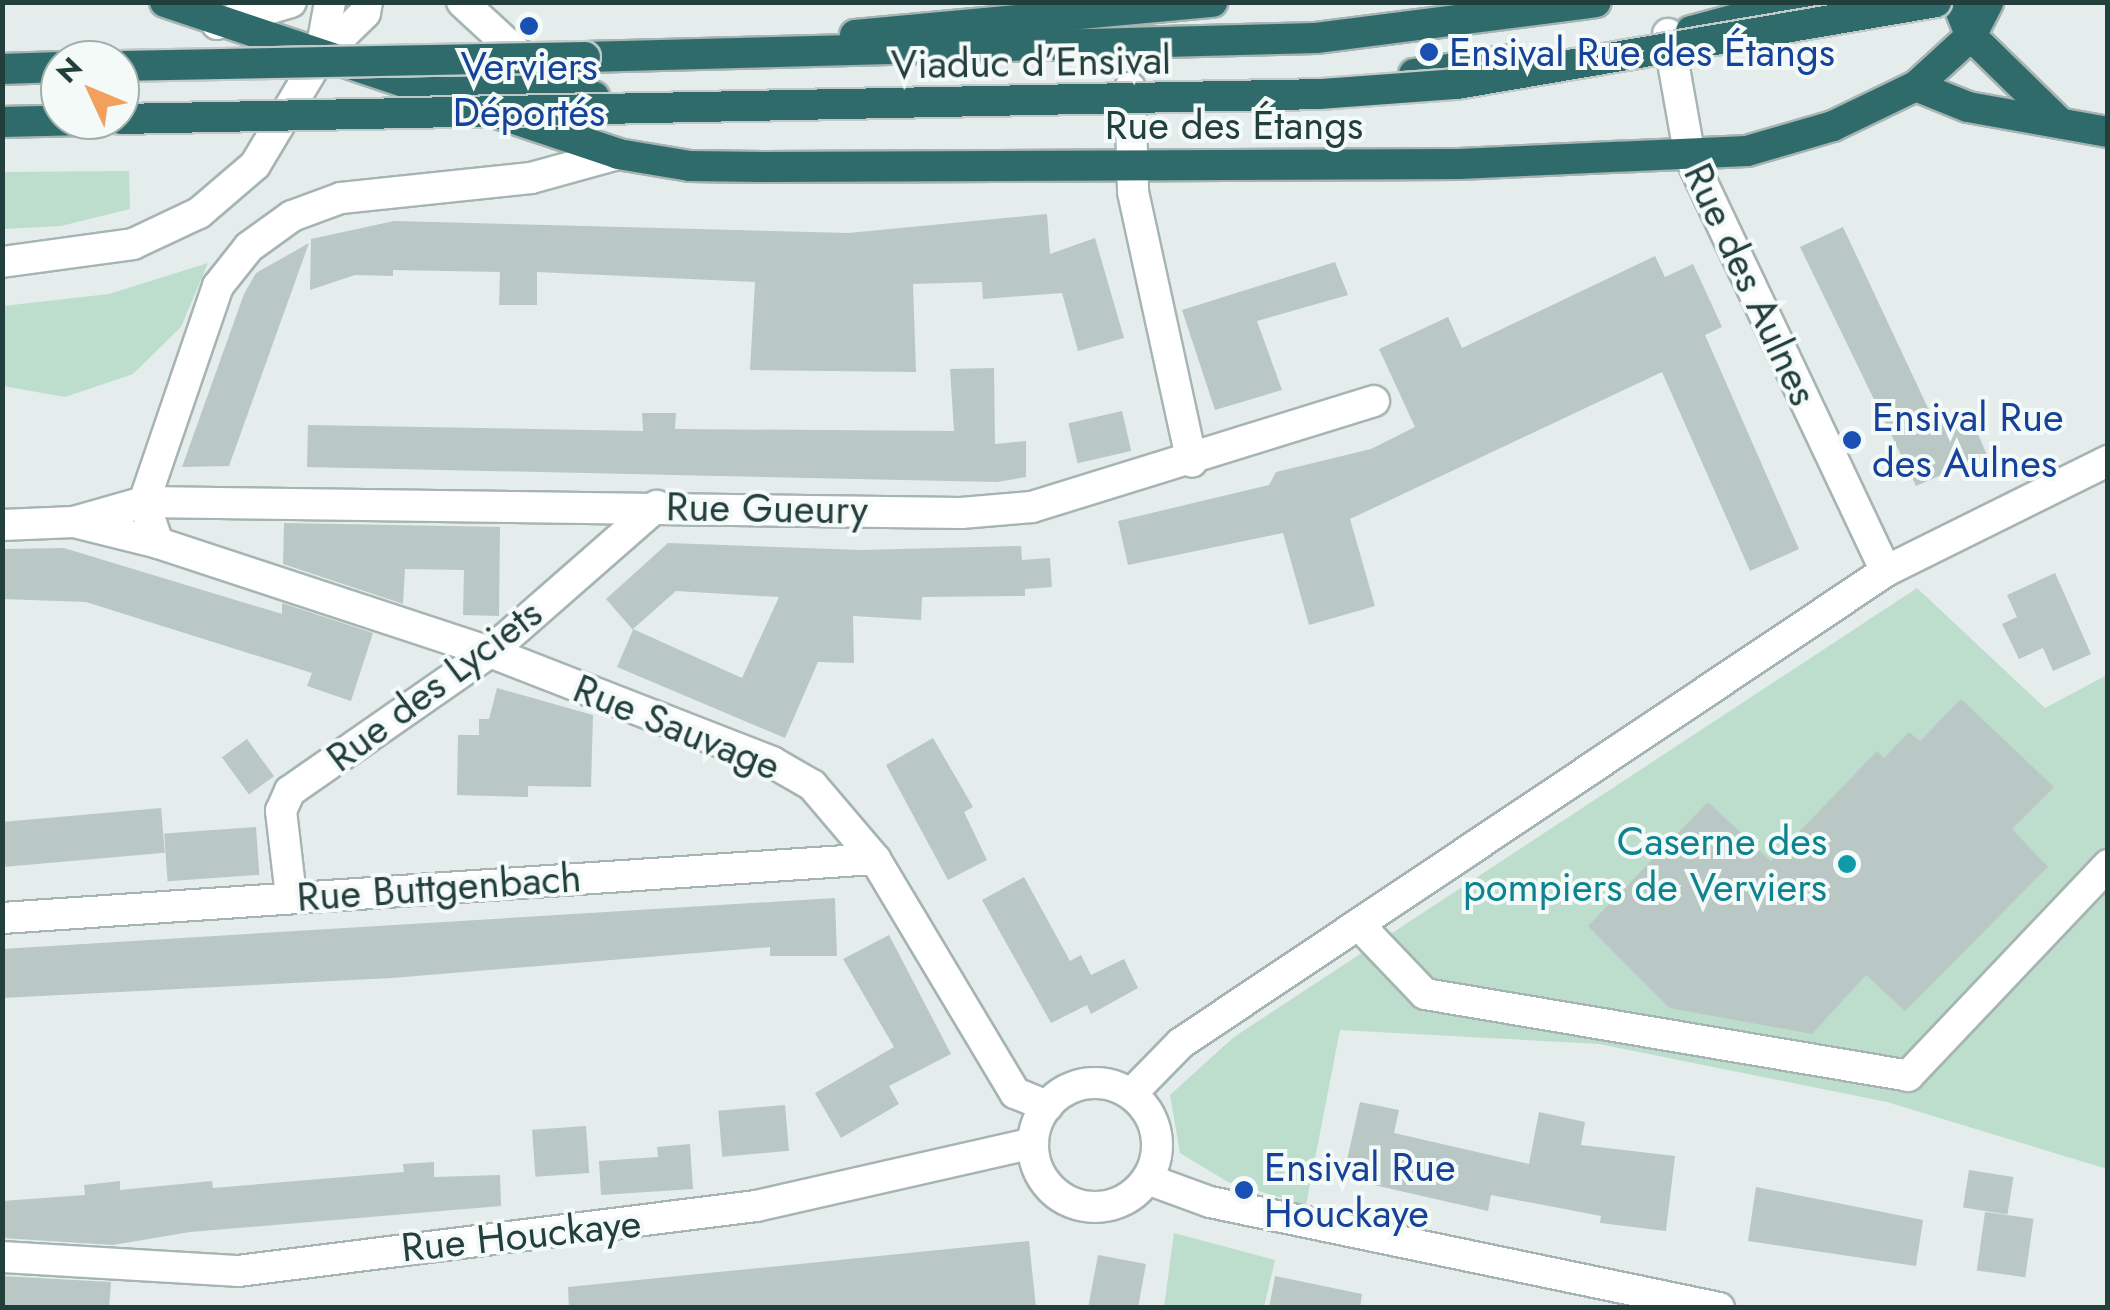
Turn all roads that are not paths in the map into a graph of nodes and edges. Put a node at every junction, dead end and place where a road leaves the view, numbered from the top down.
1 (165, 2) edge
2 (290, 2) edge
3 (330, 2) edge
4 (367, 2) edge
5 (462, 2) edge
6 (1212, 2) edge
7 (1596, 2) edge
8 (1799, 2) edge
9 (1936, 2) edge
10 (1957, 2) edge
11 (1988, 2) edge
12 (216, 24) junction
13 (1668, 34) junction
14 (1971, 36) junction
15 (728, 52) junction
16 (320, 57) junction
17 (140, 66) edge
18 (40, 68) edge
19 (2, 69) edge
20 (1916, 86) junction
21 (1130, 88) junction
22 (564, 97) junction
23 (140, 119) edge
24 (40, 121) edge
25 (2, 122) edge
26 (2065, 127) junction
27 (2108, 132) edge
28 (618, 154) junction
29 (1690, 156) junction
30 (1130, 165) junction
31 (2, 262) edge
32 (1374, 401) dead end
33 (2108, 461) edge
34 (1192, 462) junction
35 (144, 502) junction
36 (657, 506) junction
37 (74, 522) junction
38 (2, 525) edge
39 (158, 544) junction
40 (1886, 571) junction
41 (490, 652) junction
42 (875, 859) junction
43 (2108, 865) edge
44 (291, 896) junction
45 (2, 918) edge
46 (1359, 925) junction
47 (1131, 1094) junction
48 (1046, 1106) junction
49 (1032, 1143) junction
50 (1147, 1179) junction
51 (2, 1257) edge
52 (1720, 1308) edge

1 - 12 highway
2 - 12 street
3 - 16 street
4 - 16 street
5 - 22 street
6 - 15 highway
7 - 15 highway
8 - 13 highway, Rue des Étangs
9 - 23 highway, Viaduc d’Ensival, bridge
10 - 14 highway
11 - 14 highway, Rue des Étangs
12 - 16 highway
13 - 21 highway, Rue des Étangs
13 - 29 street, Rue des Aulnes
14 - 20 highway, Rue des Étangs
14 - 26 highway
15 - 17 highway, bridge
16 - 22 highway, Rue des Étangs
16 - 28 highway
16 - 31 street
18 - 19 highway
20 - 26 highway
20 - 29 highway, Rue des Étangs
21 - 22 highway, Rue des Étangs
21 - 30 street
24 - 25 highway
26 - 27 highway
28 - 30 highway, Rue des Étangs
28 - 35 street, Rue des Étangs
29 - 30 highway, Rue des Étangs
29 - 40 street, Rue des Aulnes
30 - 34 street
32 - 34 street, Rue Gueury
33 - 40 street
34 - 36 street, Rue Gueury
35 - 36 street, Rue Gueury
35 - 37 street, Rue Gueury
35 - 39 street
36 - 41 street, Rue des Lyciets
37 - 38 street
37 - 39 street, Rue Sauvage
39 - 41 street, Rue Sauvage
40 - 46 street
41 - 42 street, Rue Sauvage
41 - 44 street, Rue des Lyciets
42 - 44 street, Rue Buttgenbach
42 - 48 street, Rue Sauvage
43 - 46 street
44 - 45 street, Rue Buttgenbach
46 - 47 street
47 - 48 street
47 - 50 street
48 - 49 street
49 - 50 street
49 - 51 street, Rue Houckaye
50 - 52 street

